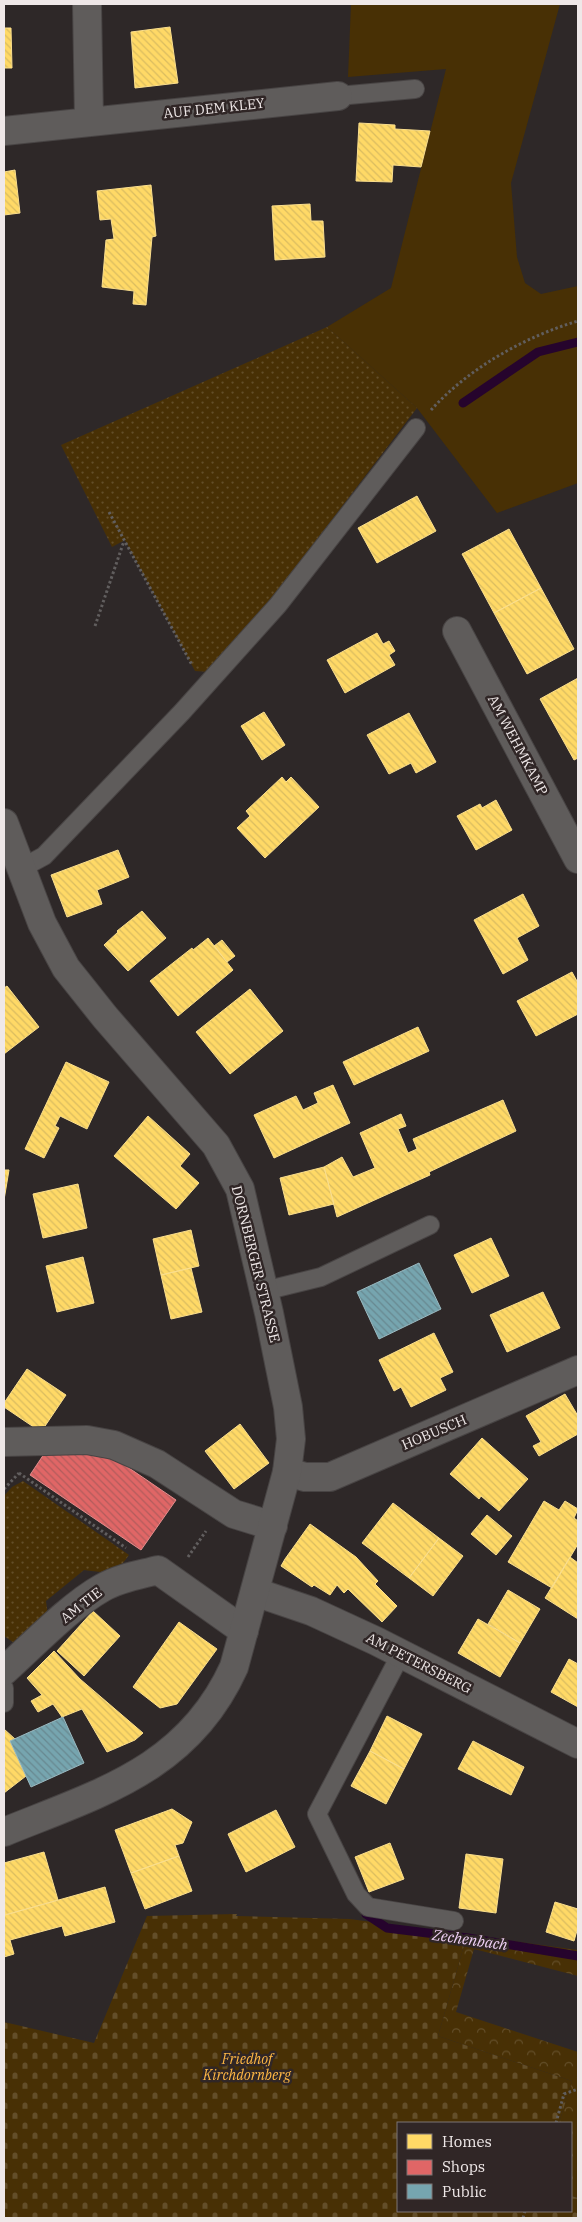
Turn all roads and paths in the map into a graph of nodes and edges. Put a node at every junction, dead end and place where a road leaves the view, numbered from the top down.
1 (86, 4) edge
2 (415, 88) dead end
3 (338, 96) joint
4 (90, 120) junction
5 (4, 131) edge
6 (578, 321) edge
7 (416, 428) joint
8 (109, 512) dead end
9 (124, 540) junction
10 (96, 626) dead end
11 (457, 631) dead end
12 (204, 687) junction
13 (4, 823) edge
14 (578, 860) edge
15 (13, 862) edge
16 (430, 1226) dead end
17 (264, 1291) junction
18 (578, 1370) edge
19 (4, 1442) edge
20 (287, 1472) junction
21 (19, 1473) dead end
22 (223, 1508) junction
23 (273, 1526) junction
24 (165, 1575) junction
25 (256, 1592) junction
26 (244, 1631) junction
27 (401, 1654) junction
28 (4, 1671) edge
29 (4, 1688) edge
30 (4, 1702) edge
31 (578, 1744) edge
32 (4, 1832) edge
33 (454, 1920) dead end
34 (578, 2088) edge
35 (556, 2122) edge

1 - 4 street
2 - 3 lane
3 - 4 street, AUF DEM KLEY
4 - 5 street, AUF DEM KLEY
6 - 7 path
7 - 12 lane
8 - 9 path
9 - 10 path
9 - 12 path
11 - 14 street, AM WEHMKAMP
12 - 15 lane
13 - 15 street, DORNBERGER STRASSE
15 - 17 street, DORNBERGER STRASSE
16 - 17 lane
17 - 20 street, DORNBERGER STRASSE
18 - 20 street, HOBUSCH
19 - 22 street
20 - 23 street, DORNBERGER STRASSE
21 - 24 path
22 - 23 street
22 - 24 path
23 - 25 street, DORNBERGER STRASSE
24 - 26 street
24 - 28 street, AM TIE
25 - 26 street, DORNBERGER STRASSE
25 - 27 street, AM PETERSBERG
26 - 32 street, DORNBERGER STRASSE
27 - 31 street, AM PETERSBERG
27 - 33 lane
29 - 30 lane
34 - 35 path

